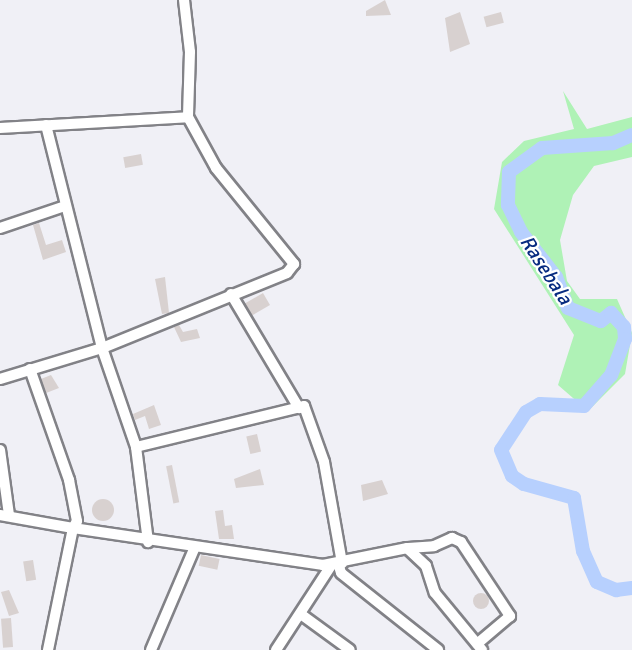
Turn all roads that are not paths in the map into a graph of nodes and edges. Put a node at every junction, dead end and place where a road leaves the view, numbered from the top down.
1 (184, 0) edge
2 (188, 117) junction
3 (46, 125) junction
4 (0, 128) edge
5 (65, 206) junction
6 (0, 228) edge
7 (231, 294) junction
8 (102, 348) junction
9 (30, 369) junction
10 (0, 379) edge
11 (299, 408) junction
12 (136, 447) junction
13 (0, 450) edge
14 (4, 515) edge
15 (73, 528) junction
16 (148, 542) junction
17 (195, 547) junction
18 (408, 548) junction
19 (337, 563) junction
20 (302, 615) junction
21 (480, 646) edge
22 (48, 650) edge
23 (151, 650) edge
24 (276, 650) edge
25 (350, 650) edge
26 (438, 650) edge

1 - 2 street
2 - 3 street
2 - 7 street
3 - 4 street
3 - 5 street
5 - 6 street
5 - 8 street
7 - 8 street
7 - 11 street
8 - 9 street
8 - 12 street
9 - 10 street
9 - 15 street
11 - 12 street
11 - 19 street
12 - 16 street
13 - 14 street
14 - 15 street
15 - 16 street
15 - 22 street
16 - 17 street
17 - 19 street
17 - 23 street
18 - 19 street
18 - 21 street
18 - 21 street
19 - 20 street
19 - 26 street
20 - 24 street
20 - 25 street

